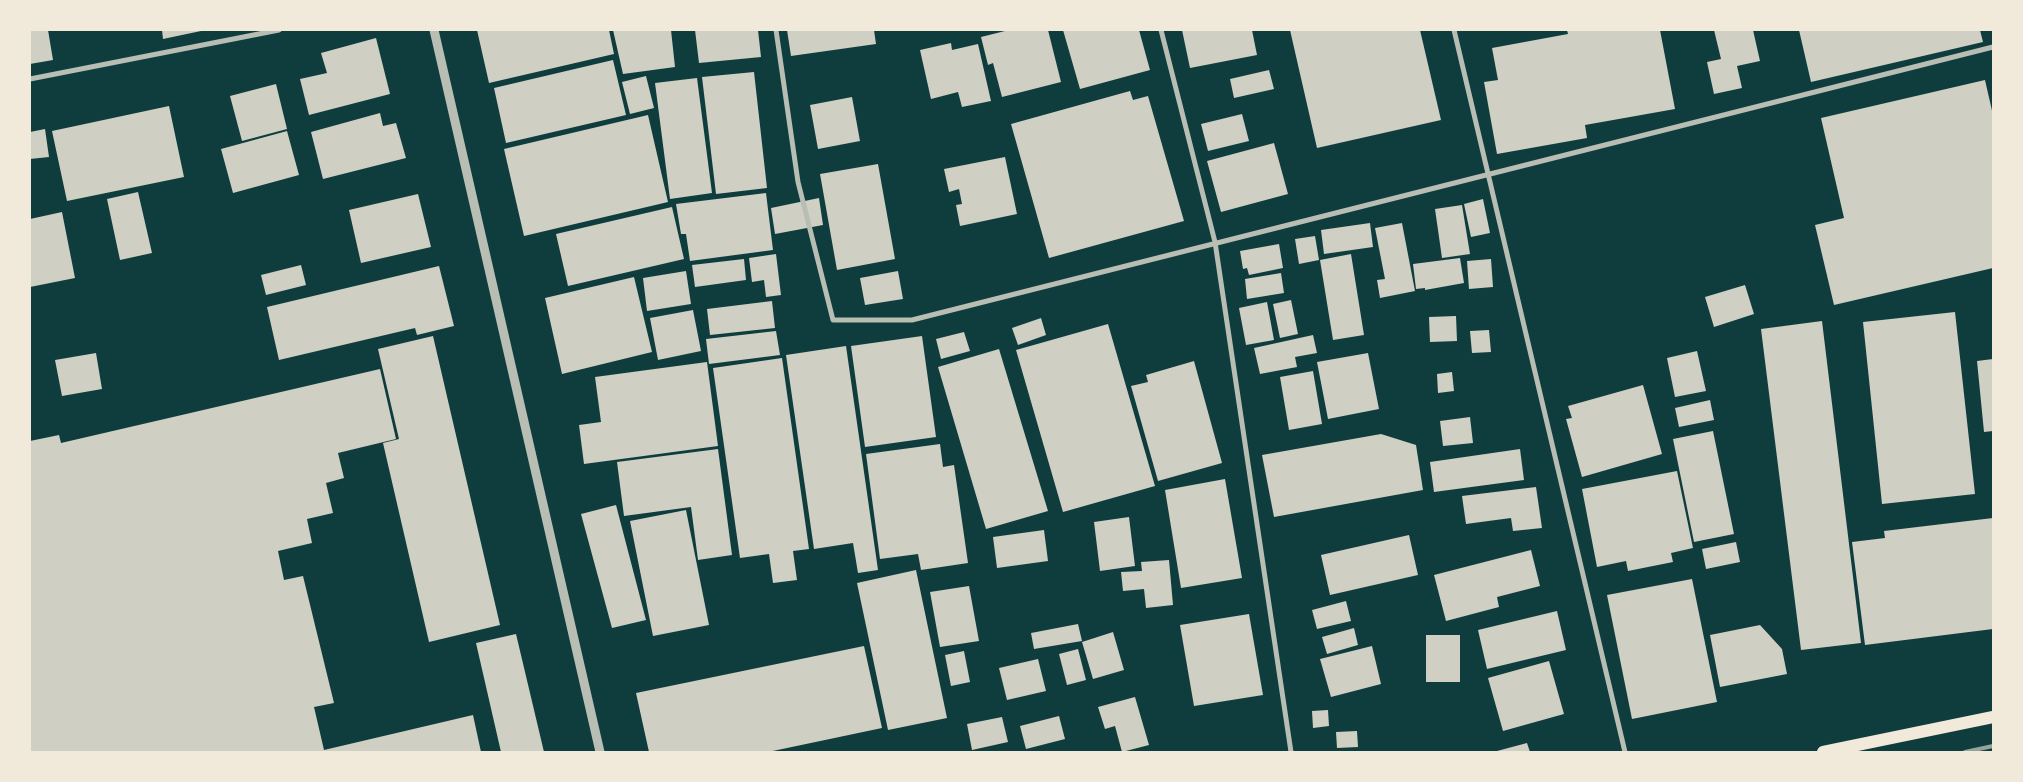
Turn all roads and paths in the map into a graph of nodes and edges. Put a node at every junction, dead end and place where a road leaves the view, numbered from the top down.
1 (279, 30) edge
2 (434, 30) edge
3 (776, 30) edge
4 (1161, 30) edge
5 (1454, 30) edge
6 (1993, 47) edge
7 (30, 80) edge
8 (1488, 174) junction
9 (1215, 242) junction
10 (1993, 717) edge
11 (1864, 748) edge
12 (600, 752) edge
13 (1291, 752) edge
14 (1625, 752) edge
15 (1823, 752) edge

1 - 7 street
2 - 12 street
3 - 9 street
4 - 9 street
5 - 8 street
6 - 8 street
8 - 9 street
8 - 14 street
9 - 13 street
10 - 11 main road
11 - 15 main road

